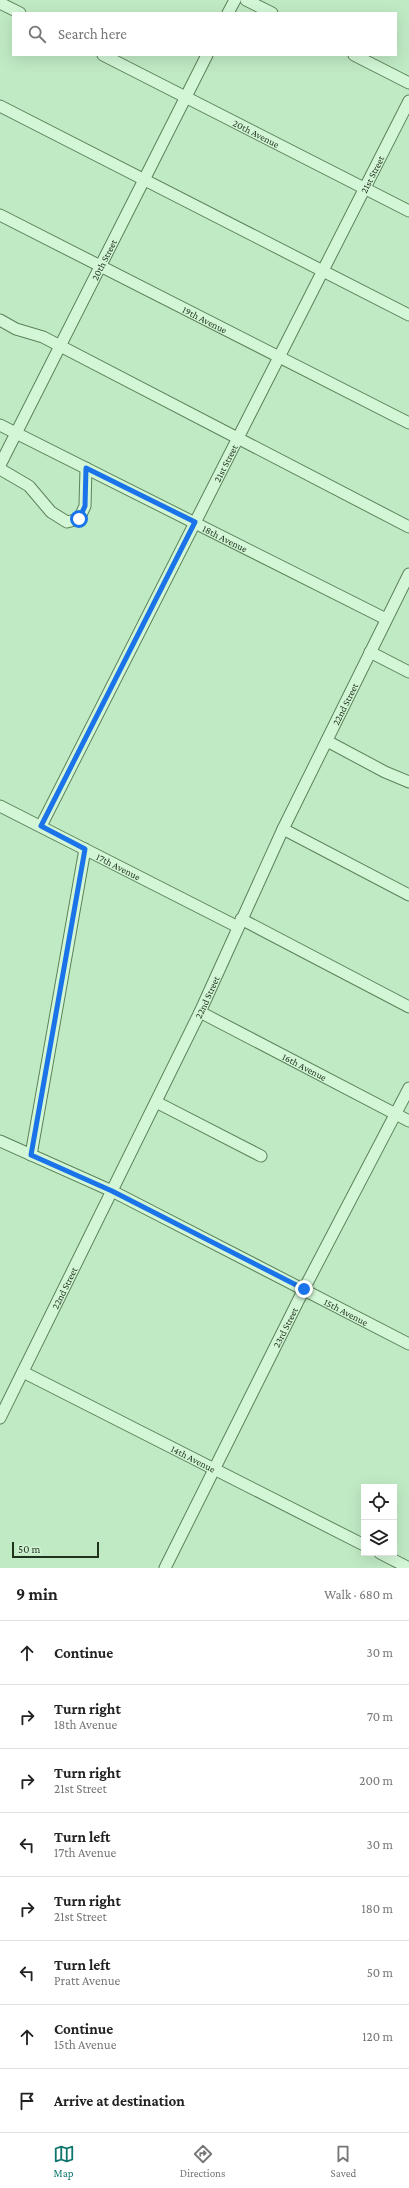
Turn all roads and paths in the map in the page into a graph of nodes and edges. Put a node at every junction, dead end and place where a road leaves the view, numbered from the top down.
1 (235, 0) edge
2 (246, 0) edge
3 (0, 3) edge
4 (18, 12) edge
5 (229, 12) edge
6 (270, 12) edge
7 (105, 56) edge
8 (206, 56) edge
9 (356, 56) edge
10 (409, 83) edge
11 (186, 97) junction
12 (409, 101) edge
13 (0, 106) edge
14 (144, 180) junction
15 (365, 188) junction
16 (409, 211) edge
17 (0, 215) edge
18 (100, 266) junction
19 (322, 272) junction
20 (409, 315) edge
21 (0, 320) edge
22 (60, 346) junction
23 (279, 357) junction
24 (409, 423) edge
25 (0, 425) edge
26 (16, 433) junction
27 (238, 437) junction
28 (0, 465) edge
29 (86, 468) junction
30 (0, 469) edge
31 (195, 522) junction
32 (409, 526) edge
33 (409, 574) edge
34 (386, 619) junction
35 (370, 652) junction
36 (409, 672) edge
37 (327, 740) junction
38 (409, 782) edge
39 (0, 806) edge
40 (41, 826) junction
41 (283, 829) junction
42 (85, 849) junction
43 (409, 895) edge
44 (239, 923) junction
45 (409, 1007) edge
46 (200, 1012) junction
47 (409, 1088) edge
48 (156, 1102) junction
49 (395, 1114) junction
50 (409, 1121) edge
51 (0, 1141) edge
52 (31, 1155) junction
53 (261, 1156) dead end
54 (112, 1191) junction
55 (304, 1289) junction
56 (409, 1344) edge
57 (23, 1372) junction
58 (0, 1418) edge
59 (214, 1469) junction
60 (361, 1543) edge
61 (386, 1556) edge
62 (164, 1568) edge
63 (409, 1568) edge

1 - 5 street
2 - 6 street
3 - 4 street
7 - 11 street, 20th Avenue
8 - 11 street, 20th Street
9 - 10 street
11 - 14 street, 20th Street
11 - 15 street, 20th Avenue
12 - 15 street, 21st Street
13 - 14 street
14 - 18 street, 20th Street
14 - 19 street
15 - 16 street, 20th Avenue
15 - 19 street, 21st Street
17 - 18 street, 19th Avenue
18 - 22 street, 20th Street
18 - 23 street, 19th Avenue
19 - 20 street
19 - 23 street, 21st Street
21 - 22 street
22 - 26 street, 20th Street
22 - 27 street
23 - 24 street, 19th Avenue
23 - 27 street, 21st Street
25 - 26 street, 18th Avenue
26 - 28 street, 20th Street
26 - 29 street, 18th Avenue
27 - 31 street, 21st Street
27 - 32 street
29 - 30 street
29 - 31 street, 18th Avenue
31 - 34 street, 18th Avenue
31 - 40 street, 21st Street
33 - 34 street, 22nd Street
34 - 35 street, 22nd Street
35 - 36 street
35 - 37 street, 22nd Street
37 - 38 street
37 - 41 street, 22nd Street
39 - 40 street, 17th Avenue
40 - 42 street, 17th Avenue
41 - 43 street
41 - 44 street, 22nd Street
42 - 44 street, 17th Avenue
42 - 52 street
44 - 45 street, 17th Avenue
44 - 46 street, 22nd Street
46 - 48 street, 22nd Street
46 - 49 street, 16th Avenue
47 - 49 street, 23rd Street
48 - 53 street
48 - 54 street, 22nd Street
49 - 50 street, 16th Avenue
49 - 55 street, 23rd Street
51 - 52 street, 15th Avenue
52 - 54 street, 15th Avenue
54 - 55 street, 15th Avenue
54 - 57 street, 22nd Street
55 - 56 street, 15th Avenue
55 - 59 street, 23rd Street
57 - 58 street, 22nd Street
57 - 59 street, 14th Avenue
59 - 60 street, 14th Avenue
59 - 62 street, 23rd Street
61 - 63 street

